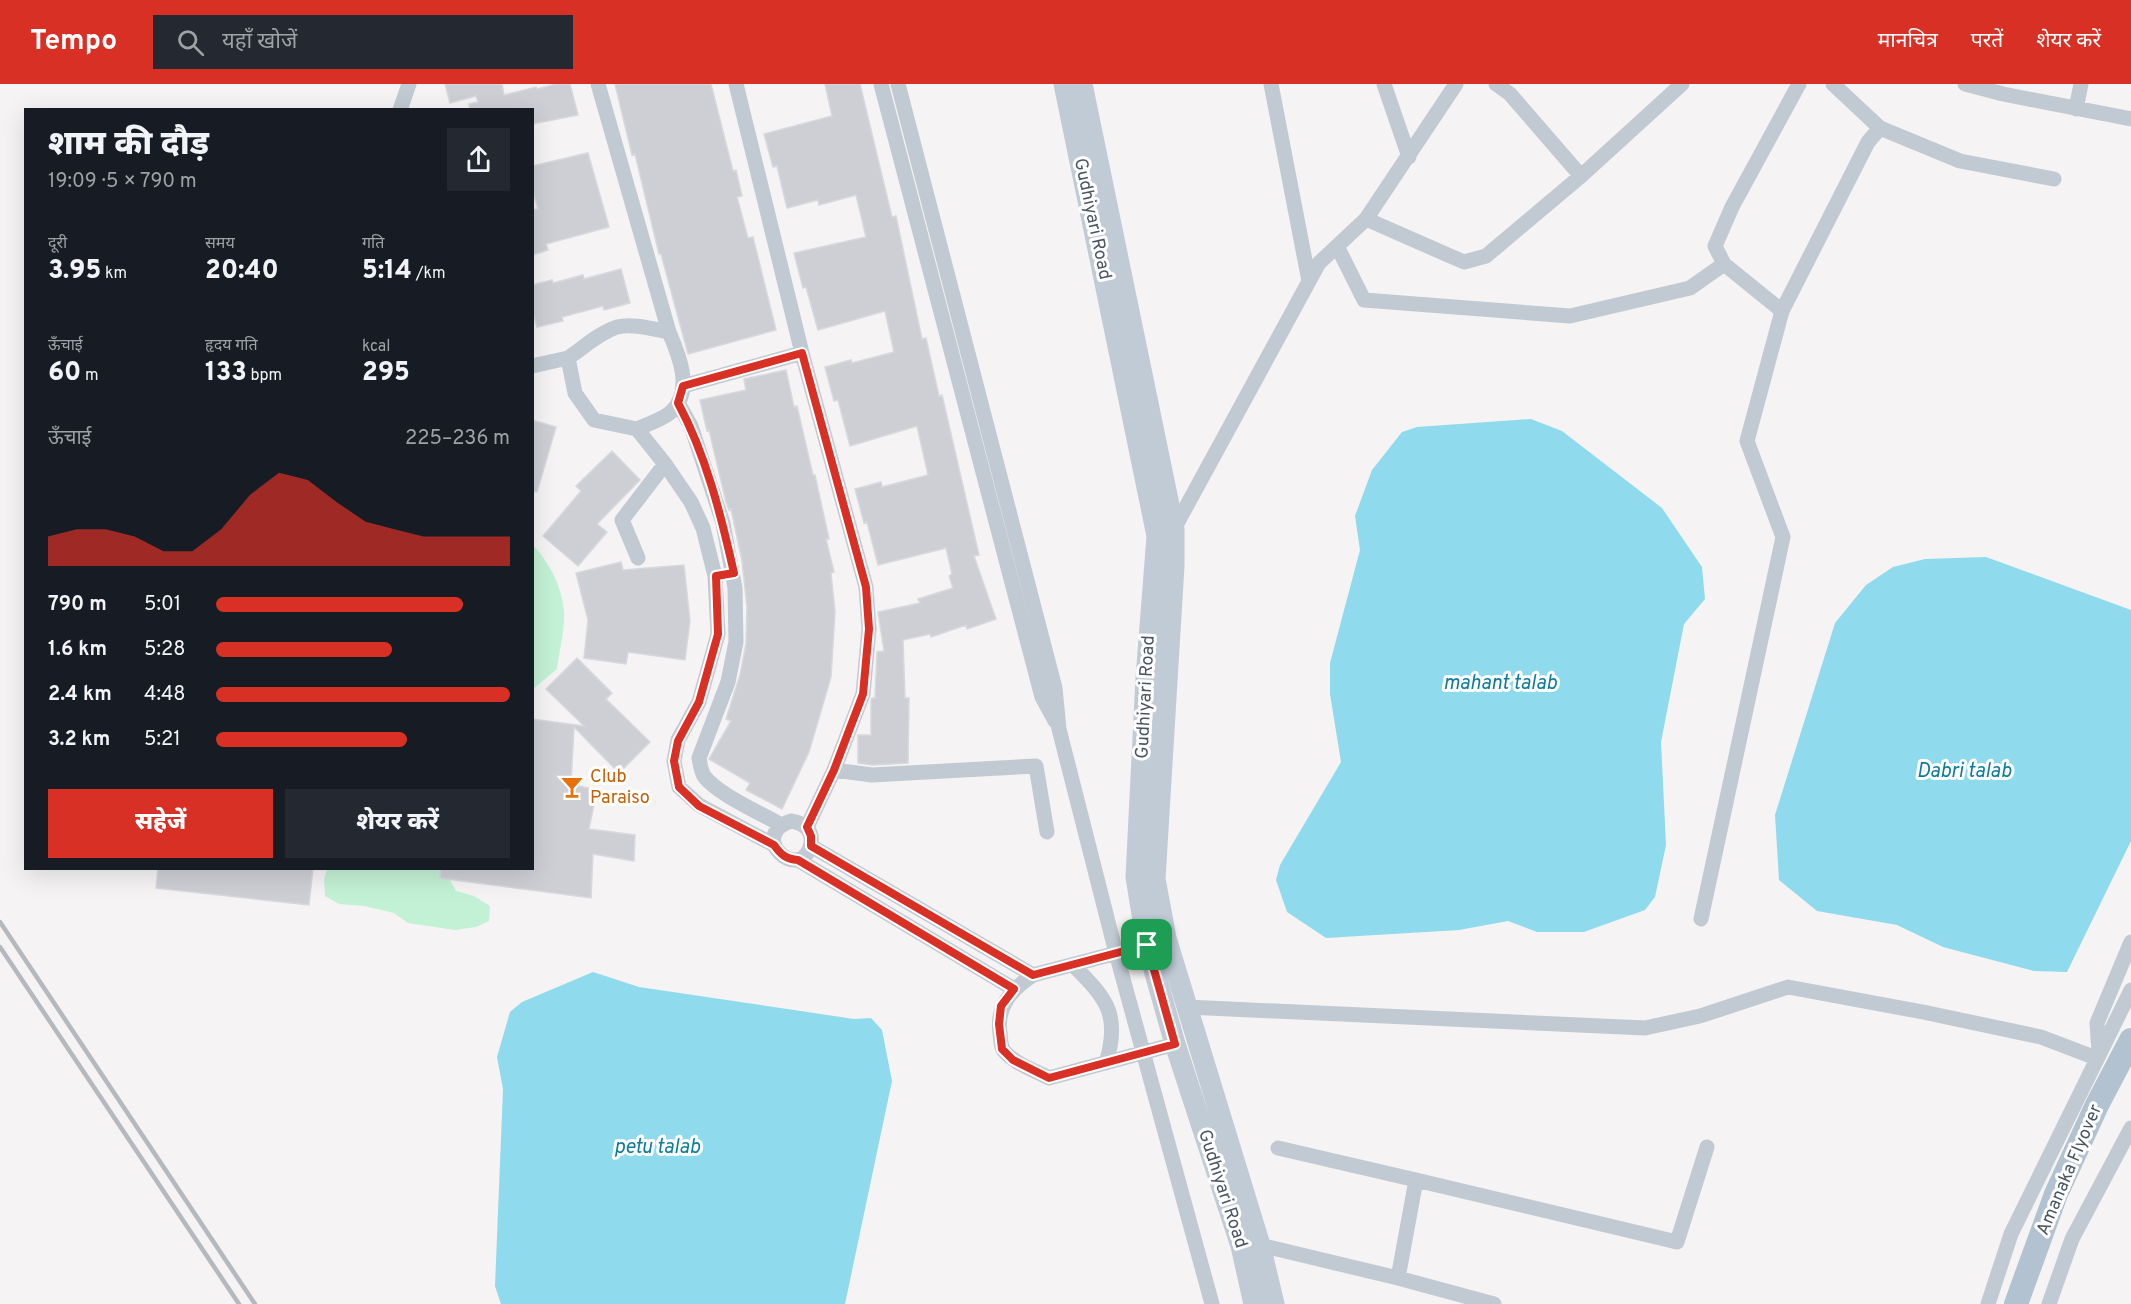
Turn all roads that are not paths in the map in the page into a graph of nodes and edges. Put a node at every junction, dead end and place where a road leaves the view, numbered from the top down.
1 (409, 84) edge
2 (598, 84) edge
3 (736, 84) edge
4 (881, 84) edge
5 (898, 84) edge
6 (1271, 84) edge
7 (1384, 84) edge
8 (1456, 84) edge
9 (1496, 84) edge
10 (1682, 84) edge
11 (1799, 84) edge
12 (1833, 84) edge
13 (1965, 84) edge
14 (2081, 84) edge
15 (1073, 85) edge
16 (2004, 89) edge
17 (401, 108) edge
18 (2076, 109) junction
19 (2131, 119) edge
20 (1880, 128) junction
21 (1408, 157) junction
22 (1581, 176) junction
23 (2054, 179) dead end
24 (1366, 219) junction
25 (1337, 246) junction
26 (1724, 264) junction
27 (1309, 281) junction
28 (1782, 311) junction
29 (669, 332) junction
30 (802, 353) junction
31 (568, 358) junction
32 (534, 366) edge
33 (683, 386) junction
34 (678, 403) junction
35 (637, 429) junction
36 (665, 464) junction
37 (1166, 533) junction
38 (638, 558) dead end
39 (734, 573) junction
40 (716, 576) junction
41 (1059, 729) junction
42 (834, 770) junction
43 (781, 825) junction
44 (807, 827) junction
45 (1047, 832) dead end
46 (774, 845) junction
47 (811, 846) junction
48 (798, 860) junction
49 (1701, 919) dead end
50 (2131, 942) edge
51 (1147, 945) junction
52 (1116, 953) junction
53 (1073, 964) junction
54 (1033, 975) junction
55 (1014, 989) junction
56 (2131, 990) edge
57 (1186, 1007) junction
58 (2131, 1040) edge
59 (1175, 1044) junction
60 (1143, 1053) junction
61 (2098, 1055) junction
62 (1106, 1063) junction
63 (2131, 1128) edge
64 (1707, 1147) dead end
65 (1278, 1148) dead end
66 (1416, 1180) junction
67 (1260, 1245) junction
68 (1398, 1278) junction
69 (1212, 1304) edge
70 (1254, 1304) edge
71 (1274, 1304) edge
72 (1494, 1304) edge
73 (1989, 1304) edge
74 (2016, 1304) edge
75 (2049, 1304) edge

1 - 17 street
2 - 29 street
3 - 30 street
4 - 41 street
5 - 41 street
6 - 27 street
7 - 21 street
8 - 21 street
9 - 22 street
10 - 22 street
11 - 26 street
12 - 20 street
13 - 16 street
14 - 18 street
15 - 37 street, Gudhiyari Road
16 - 18 street
18 - 19 street
20 - 23 street
20 - 28 street
21 - 24 street
22 - 24 street
24 - 25 street
25 - 26 street
25 - 27 street
26 - 28 street
27 - 37 street
28 - 49 street
29 - 31 street
29 - 33 street
30 - 33 street
30 - 42 street
31 - 32 street
31 - 35 street
33 - 34 street
34 - 35 street
34 - 39 street
35 - 36 street
36 - 38 street
36 - 40 street
37 - 51 street, Gudhiyari Road
37 - 57 street, Gudhiyari Road
39 - 40 street
39 - 43 street
40 - 46 street
41 - 52 street
42 - 44 street
42 - 45 street
43 - 44 street
43 - 46 street
44 - 47 street
46 - 48 street
47 - 48 street
47 - 54 street
48 - 55 street
50 - 61 street
51 - 52 street
51 - 59 street, Gudhiyari Road
52 - 53 street
52 - 60 street
53 - 54 street
53 - 62 street
54 - 55 street
55 - 62 street
56 - 61 street
57 - 61 street
57 - 67 street, Gudhiyari Road
58 - 74 main road, Amanaka Flyover
59 - 60 street
59 - 70 street, Gudhiyari Road
60 - 62 street
60 - 69 street
61 - 73 street
63 - 75 street
64 - 66 street
65 - 66 street
66 - 68 street
67 - 68 street
67 - 71 street, Gudhiyari Road
68 - 72 street

